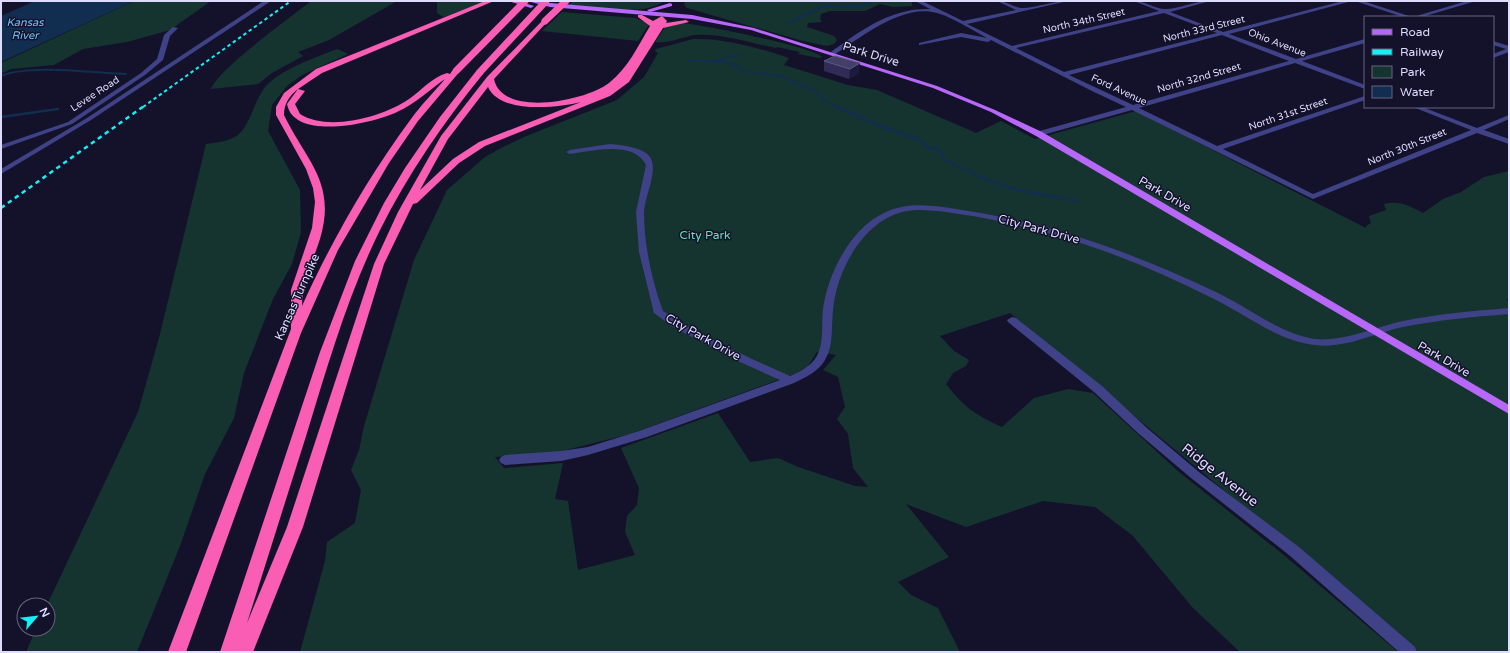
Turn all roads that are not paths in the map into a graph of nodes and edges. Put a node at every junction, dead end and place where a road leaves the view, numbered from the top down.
1 (268, 1) edge
2 (499, 1) edge
3 (511, 1) edge
4 (525, 1) edge
5 (530, 1) edge
6 (546, 1) edge
7 (566, 1) edge
8 (918, 1) edge
9 (1000, 1) edge
10 (1065, 1) edge
11 (1137, 1) edge
12 (1207, 1) edge
13 (1349, 1) edge
14 (1358, 1) edge
15 (1473, 1) edge
16 (489, 3) edge
17 (671, 3) edge
18 (1021, 10) junction
19 (1164, 11) junction
20 (634, 12) junction
21 (941, 12) junction
22 (640, 16) junction
23 (663, 16) junction
24 (1406, 16) edge
25 (1420, 16) edge
26 (692, 17) junction
27 (686, 22) junction
28 (963, 23) junction
29 (175, 28) dead end
30 (656, 28) junction
31 (1223, 34) junction
32 (788, 41) junction
33 (1364, 41) edge
34 (1494, 43) edge
35 (386, 44) junction
36 (921, 44) dead end
37 (1011, 48) junction
38 (1509, 49) edge
39 (640, 53) junction
40 (832, 54) junction
41 (1494, 56) edge
42 (1295, 61) junction
43 (457, 70) junction
44 (1064, 74) junction
45 (485, 75) junction
46 (1364, 87) edge
47 (1364, 98) edge
48 (1134, 108) junction
49 (1419, 108) edge
50 (1509, 117) edge
51 (1476, 130) junction
52 (1039, 134) junction
53 (1509, 142) edge
54 (1, 147) edge
55 (1217, 149) junction
56 (570, 152) dead end
57 (1, 172) edge
58 (1313, 197) joint
59 (404, 212) junction
60 (1509, 311) edge
61 (1012, 320) dead end
62 (1373, 331) junction
63 (295, 333) junction
64 (790, 380) junction
65 (1509, 410) edge
66 (505, 460) dead end
67 (177, 652) edge
68 (229, 652) edge
69 (244, 652) edge
70 (1410, 652) edge

1 - 57 street
2 - 16 highway
3 - 22 main road
4 - 43 highway, Kansas Turnpike, bridge
5 - 20 main road
6 - 45 highway, bridge
7 - 45 highway, bridge
8 - 21 street, Ford Avenue
9 - 18 street
10 - 18 street
11 - 19 street, Ohio Avenue
12 - 19 street, North 34th Street
13 - 31 street, North 33rd Street
14 - 24 street
15 - 25 street
16 - 35 highway
17 - 20 main road
17 - 23 main road
17 - 26 main road
18 - 28 street
19 - 31 street, Ohio Avenue
19 - 37 street, North 34th Street
20 - 23 main road
21 - 28 street, Ford Avenue
21 - 40 street
22 - 23 main road
22 - 30 highway
23 - 26 main road, Park Drive
23 - 27 main road, Park Drive
23 - 30 highway
26 - 32 main road, Park Drive
27 - 30 highway
27 - 32 main road, Park Drive
28 - 37 street, Ford Avenue
29 - 54 street, Levee Road
30 - 39 highway
31 - 42 street, Ohio Avenue
31 - 44 street, North 33rd Street
32 - 40 main road, Park Drive
33 - 42 street, North 32nd Street
34 - 38 street
35 - 43 highway
35 - 63 highway
36 - 37 street
37 - 44 street, Ford Avenue
38 - 41 street
39 - 45 highway
39 - 59 highway
40 - 52 main road, Park Drive
42 - 46 street, Ohio Avenue
42 - 48 street, North 32nd Street
43 - 63 highway, Kansas Turnpike
44 - 48 street, Ford Avenue
45 - 59 highway
45 - 68 highway
47 - 55 street, North 31st Street
48 - 52 street, North 32nd Street
48 - 55 street, Ford Avenue
49 - 51 street
50 - 51 street, North 30th Street
51 - 53 street
51 - 58 street, North 30th Street
52 - 62 main road, Park Drive
55 - 58 street, Ford Avenue
56 - 64 street, City Park Drive
59 - 69 highway
60 - 62 street, City Park Drive
61 - 70 street, Ridge Avenue
62 - 64 street, City Park Drive
62 - 65 main road, Park Drive
63 - 67 highway, Kansas Turnpike
64 - 66 street, City Park Drive

